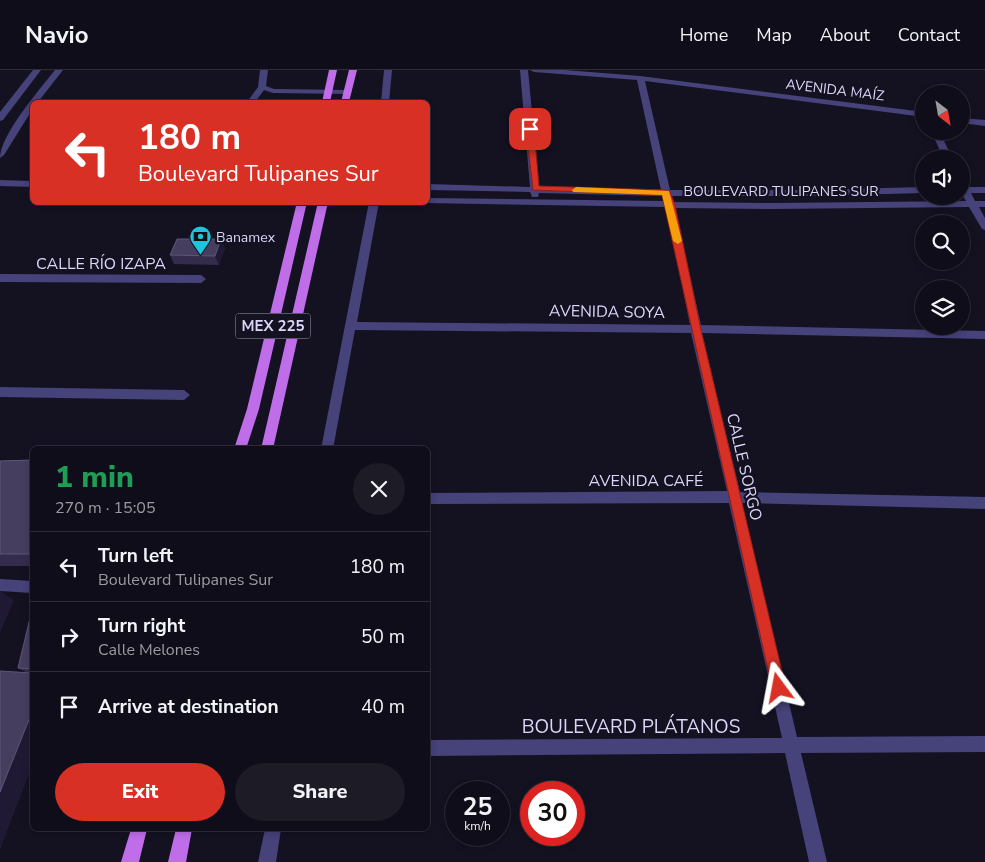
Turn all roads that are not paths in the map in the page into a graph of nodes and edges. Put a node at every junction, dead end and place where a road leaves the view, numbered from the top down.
1 (37, 70) edge
2 (59, 70) edge
3 (264, 70) edge
4 (334, 70) edge
5 (352, 70) edge
6 (388, 70) edge
7 (524, 70) edge
8 (534, 70) edge
9 (640, 78) junction
10 (262, 86) junction
11 (328, 92) junction
12 (348, 92) junction
13 (36, 100) edge
14 (252, 100) edge
15 (326, 100) edge
16 (346, 100) edge
17 (385, 100) edge
18 (30, 105) edge
19 (4, 108) edge
20 (30, 108) edge
21 (915, 114) edge
22 (0, 118) edge
23 (970, 122) edge
24 (985, 124) edge
25 (0, 155) edge
26 (0, 183) edge
27 (30, 184) edge
28 (430, 187) edge
29 (536, 188) junction
30 (970, 189) edge
31 (915, 190) edge
32 (985, 190) edge
33 (666, 192) junction
34 (430, 201) edge
35 (970, 201) edge
36 (535, 202) junction
37 (972, 204) junction
38 (985, 204) edge
39 (301, 205) edge
40 (322, 205) edge
41 (373, 205) edge
42 (670, 205) junction
43 (985, 227) edge
44 (0, 278) edge
45 (201, 279) dead end
46 (349, 326) junction
47 (696, 330) junction
48 (985, 336) edge
49 (0, 392) edge
50 (184, 395) dead end
51 (241, 446) edge
52 (268, 446) edge
53 (328, 446) edge
54 (734, 497) junction
55 (430, 499) edge
56 (985, 503) edge
57 (0, 585) edge
58 (30, 587) edge
59 (985, 744) edge
60 (792, 745) junction
61 (430, 748) edge
62 (138, 831) edge
63 (184, 831) edge
64 (273, 831) edge
65 (130, 862) edge
66 (177, 862) edge
67 (267, 862) edge
68 (818, 862) edge

1 - 19 street
2 - 13 street
3 - 10 street
4 - 11 main road
5 - 12 main road
6 - 17 street
7 - 29 street
8 - 9 street, AVENIDA MAÍZ
9 - 21 street, AVENIDA MAÍZ
9 - 33 street, CALLE SORGO
10 - 11 street
10 - 14 street
11 - 12 street
11 - 15 main road
12 - 16 main road
18 - 19 street
19 - 22 street
20 - 25 street
23 - 24 street
26 - 27 street
28 - 29 street, BOULEVARD TULIPANES SUR
29 - 33 street, BOULEVARD TULIPANES SUR
29 - 36 street
30 - 32 street
31 - 33 street, BOULEVARD TULIPANES SUR
33 - 42 street, CALLE SORGO
34 - 36 street, BOULEVARD TULIPANES SUR
35 - 37 street
36 - 42 street, BOULEVARD TULIPANES SUR
37 - 38 street, BOULEVARD TULIPANES SUR
37 - 42 street, BOULEVARD TULIPANES SUR
37 - 43 street
39 - 51 main road, MEX 225
40 - 52 main road, MEX 225
41 - 46 street
42 - 47 street, CALLE SORGO
44 - 45 street, CALLE RÍO IZAPA
46 - 47 street, AVENIDA SOYA
46 - 53 street
47 - 48 street, AVENIDA SOYA
47 - 54 street, CALLE SORGO
49 - 50 street
54 - 55 street, AVENIDA CAFÉ
54 - 56 street, AVENIDA CAFÉ
54 - 60 street, CALLE SORGO
57 - 58 lane
59 - 60 street, BOULEVARD PLÁTANOS
60 - 61 street, BOULEVARD PLÁTANOS
60 - 68 street, CALLE SORGO
62 - 65 main road
63 - 66 main road
64 - 67 street

